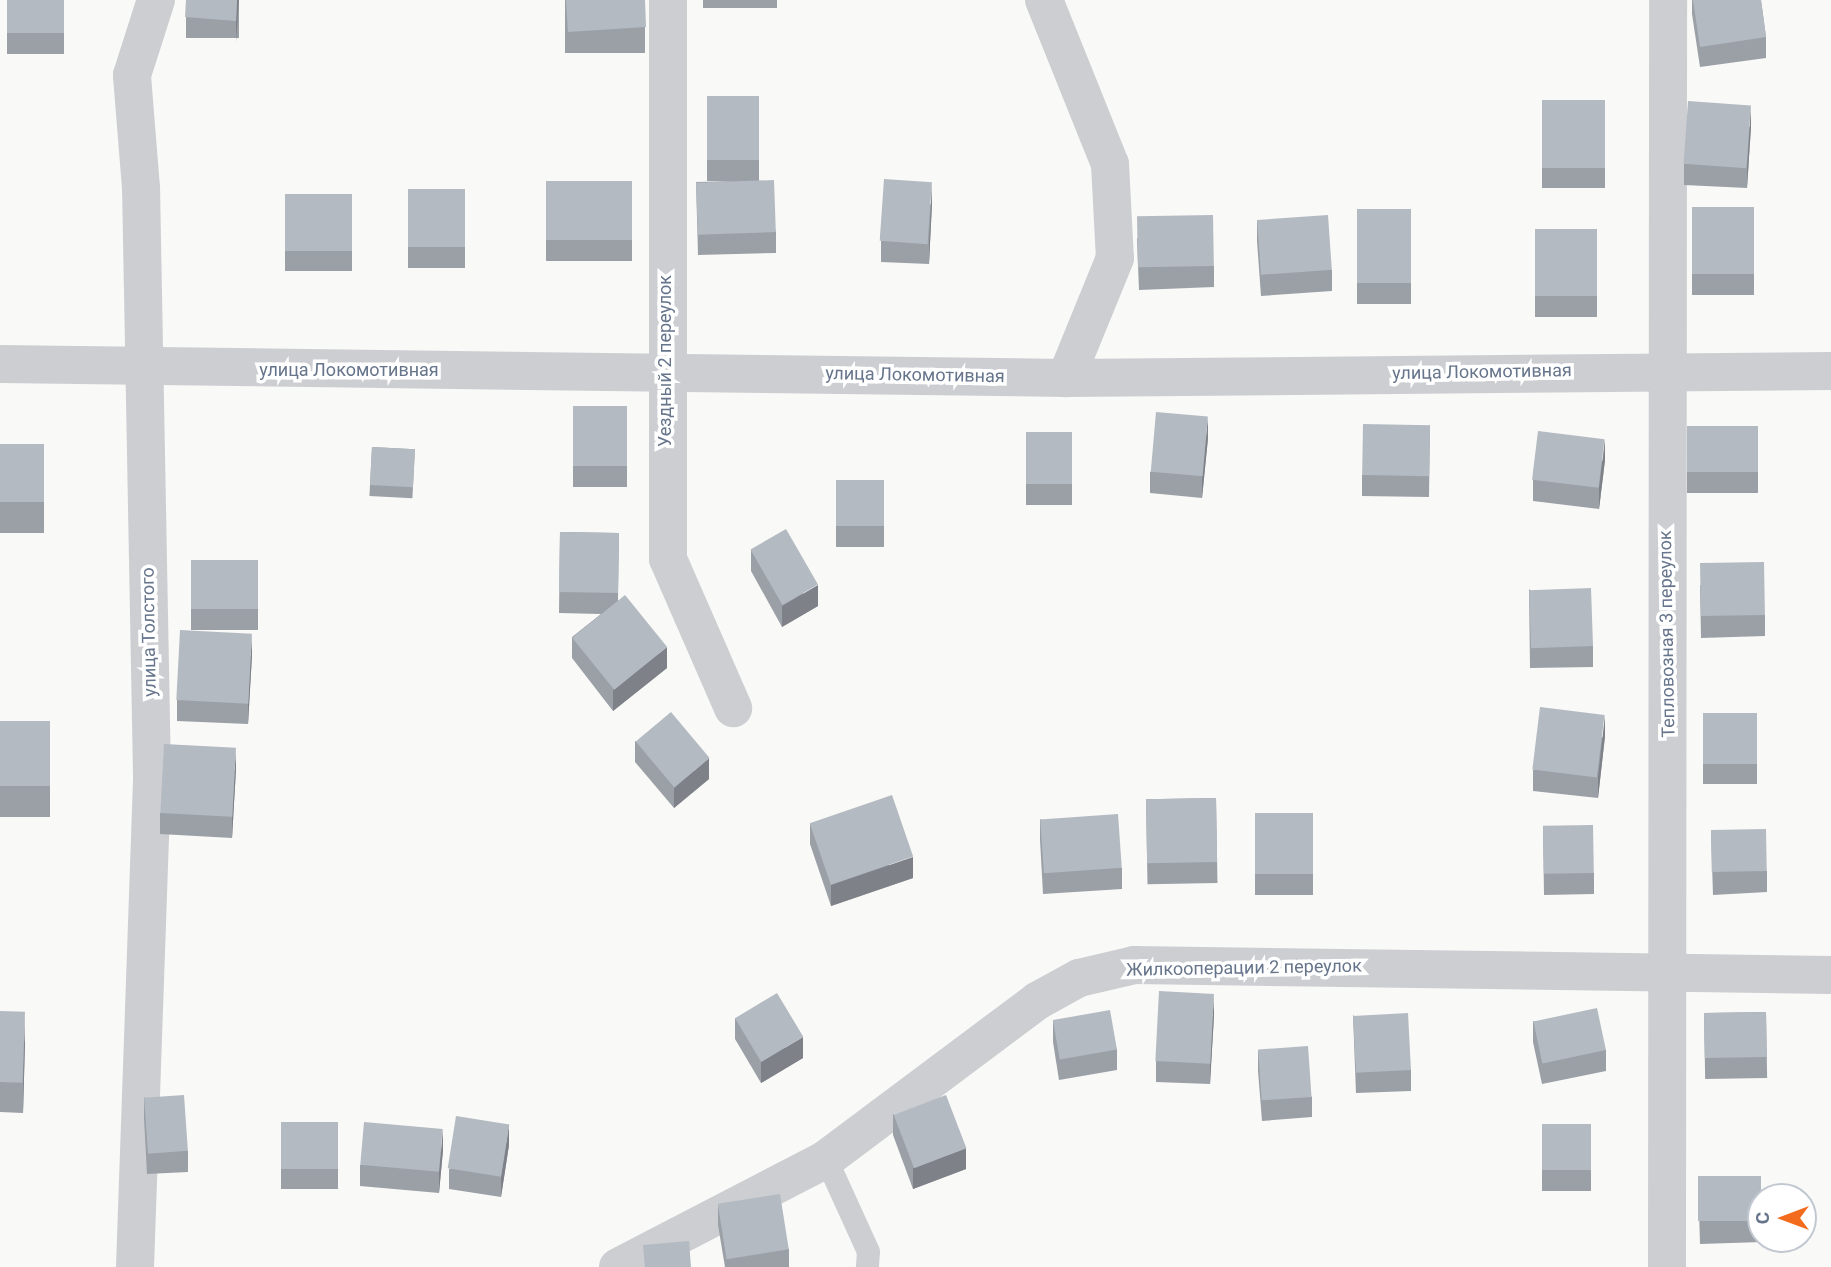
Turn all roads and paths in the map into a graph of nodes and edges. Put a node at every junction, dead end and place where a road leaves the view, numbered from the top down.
1 (156, 0) edge
2 (668, 0) edge
3 (1044, 0) edge
4 (1668, 0) edge
5 (0, 363) edge
6 (144, 368) junction
7 (1664, 369) junction
8 (664, 371) junction
9 (1831, 371) edge
10 (1066, 377) junction
11 (733, 708) dead end
12 (1670, 974) junction
13 (1831, 975) edge
14 (825, 1159) junction
15 (135, 1267) edge
16 (618, 1267) edge
17 (867, 1267) edge
18 (1667, 1267) edge

1 - 6 street, улица Толстого
2 - 8 street, Уездный 2 переулок
3 - 10 street
4 - 7 street, Тепловозная 3 переулок
5 - 6 street, улица Локомотивная
6 - 8 street, улица Локомотивная
6 - 15 street, улица Толстого
7 - 9 street, улица Локомотивная
7 - 10 street, улица Локомотивная
7 - 12 street, Тепловозная 3 переулок
8 - 10 street, улица Локомотивная
8 - 11 street, Уездный 2 переулок
12 - 13 street, Жилкооперации 2 переулок
12 - 14 street, Жилкооперации 2 переулок
12 - 18 street, Тепловозная 3 переулок
14 - 16 street, Жилкооперации 2 переулок
14 - 17 lane

